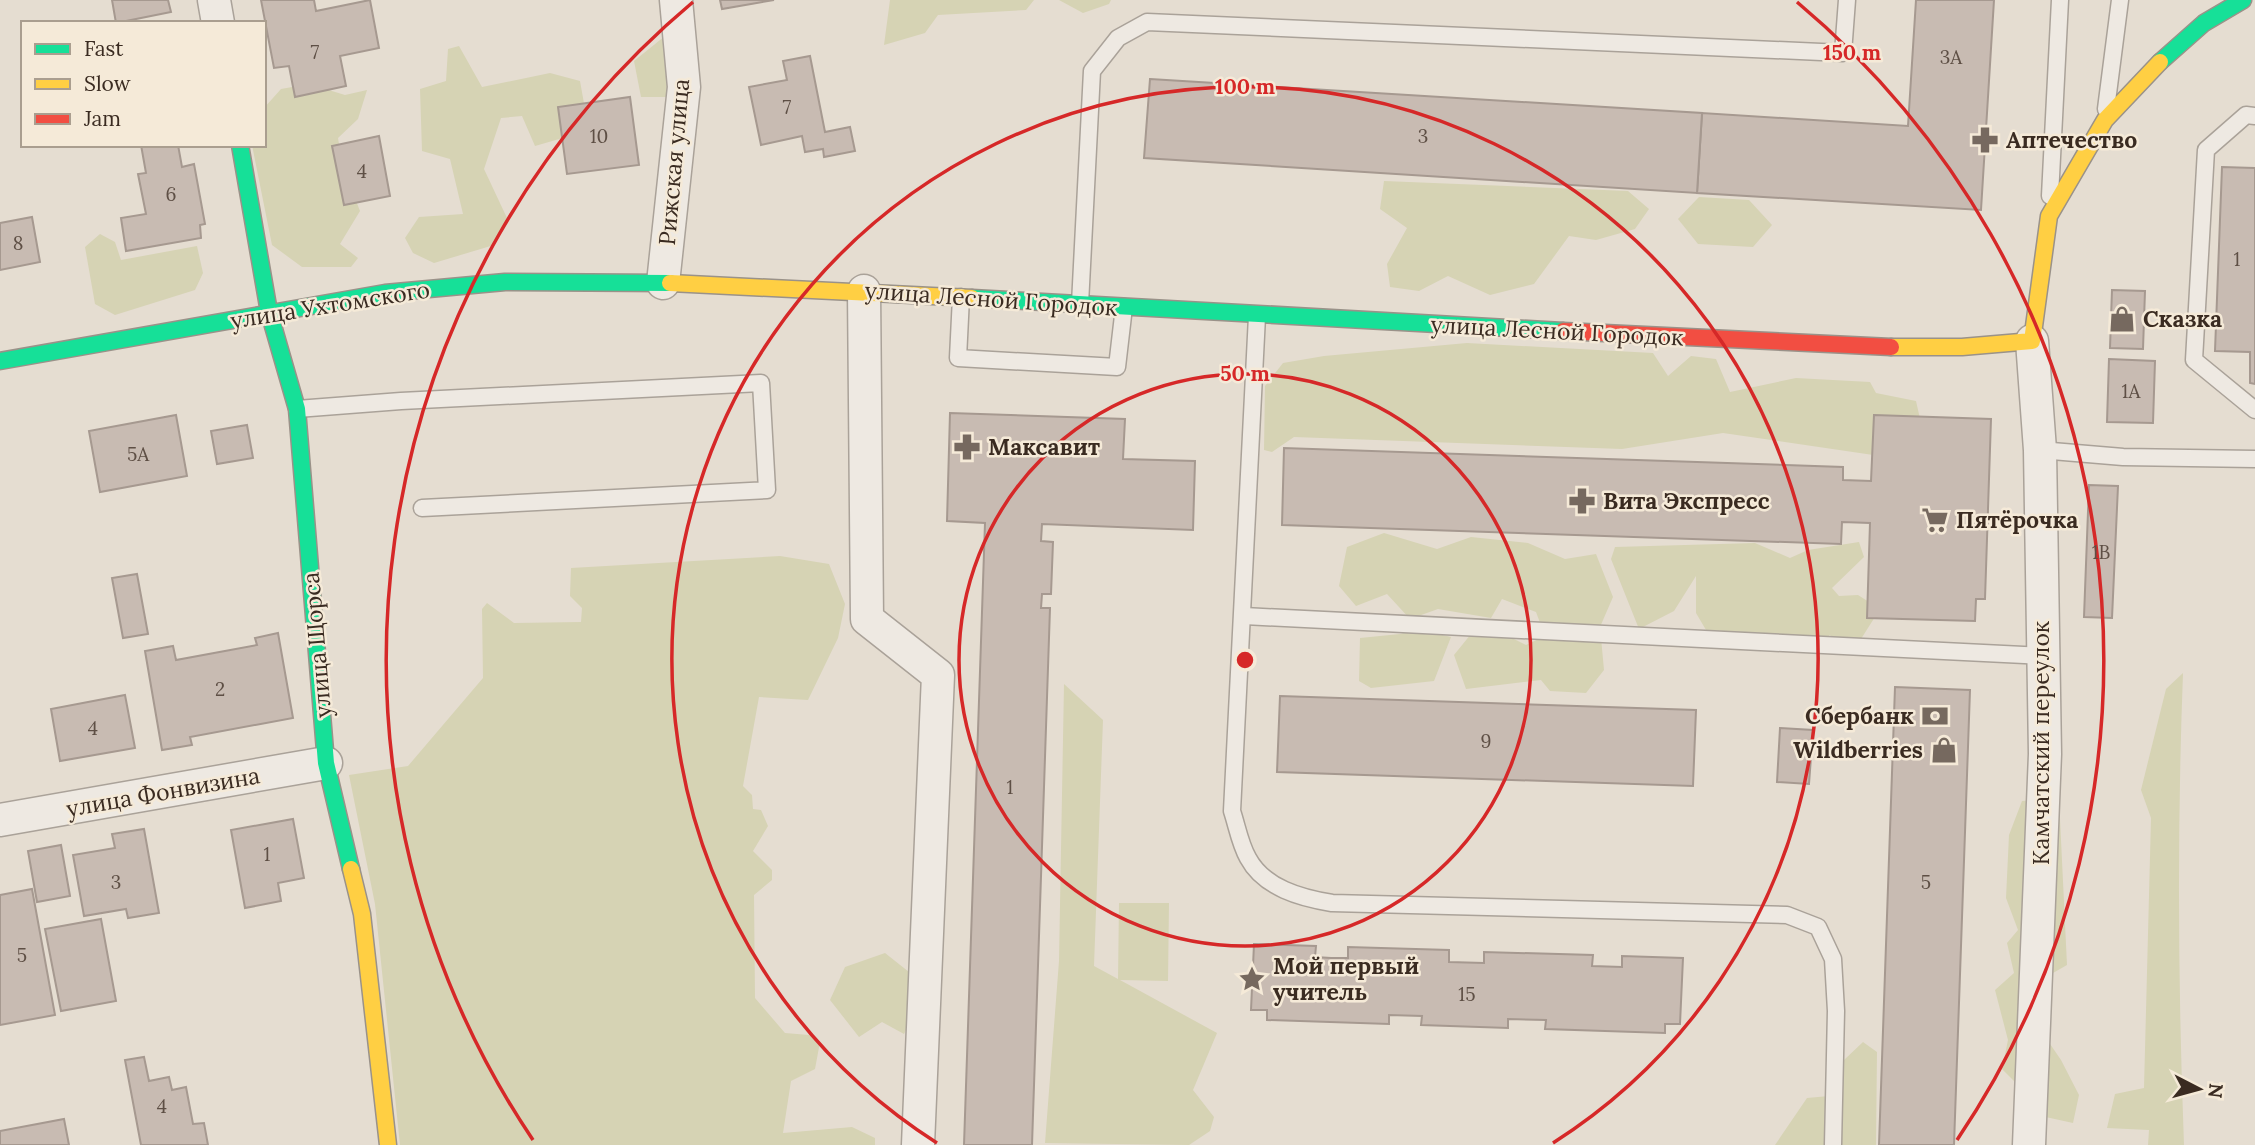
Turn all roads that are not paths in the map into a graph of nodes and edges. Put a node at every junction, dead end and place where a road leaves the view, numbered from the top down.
1 (214, 0) edge
2 (676, 0) edge
3 (1847, 0) edge
4 (2060, 0) edge
5 (2120, 0) edge
6 (2243, 0) edge
7 (218, 21) edge
8 (2255, 116) edge
9 (2105, 120) junction
10 (240, 147) edge
11 (2049, 216) junction
12 (663, 283) junction
13 (864, 291) junction
14 (961, 297) junction
15 (1080, 304) junction
16 (1124, 307) junction
17 (269, 312) junction
18 (1257, 316) junction
19 (2032, 341) junction
20 (0, 361) edge
21 (297, 410) junction
22 (2255, 410) edge
23 (2040, 450) junction
24 (2255, 459) edge
25 (422, 508) dead end
26 (1244, 615) junction
27 (2042, 656) junction
28 (326, 763) junction
29 (0, 820) edge
30 (388, 1145) edge
31 (918, 1145) edge
32 (1833, 1145) edge
33 (2029, 1145) edge

1 - 7 street
2 - 12 street, Рижская улица
3 - 15 lane
4 - 11 lane
5 - 9 lane
6 - 9 street
8 - 22 lane
9 - 11 street
10 - 17 street, улица Щорса
11 - 19 street
12 - 13 street, улица Лесной Городок
12 - 17 street, улица Ухтомского
13 - 14 street, улица Лесной Городок
13 - 31 street
14 - 15 street, улица Лесной Городок
14 - 16 lane
15 - 16 street, улица Лесной Городок
16 - 18 street, улица Лесной Городок
17 - 20 street, улица Ухтомского
17 - 21 street, улица Щорса
18 - 19 street, улица Лесной Городок
18 - 26 lane
19 - 23 street, Камчатский переулок
21 - 25 lane
21 - 28 street, улица Щорса
23 - 24 lane
23 - 27 street, Камчатский переулок
26 - 27 lane
26 - 32 lane
27 - 33 street, Камчатский переулок
28 - 29 street, улица Фонвизина
28 - 30 street, улица Щорса

